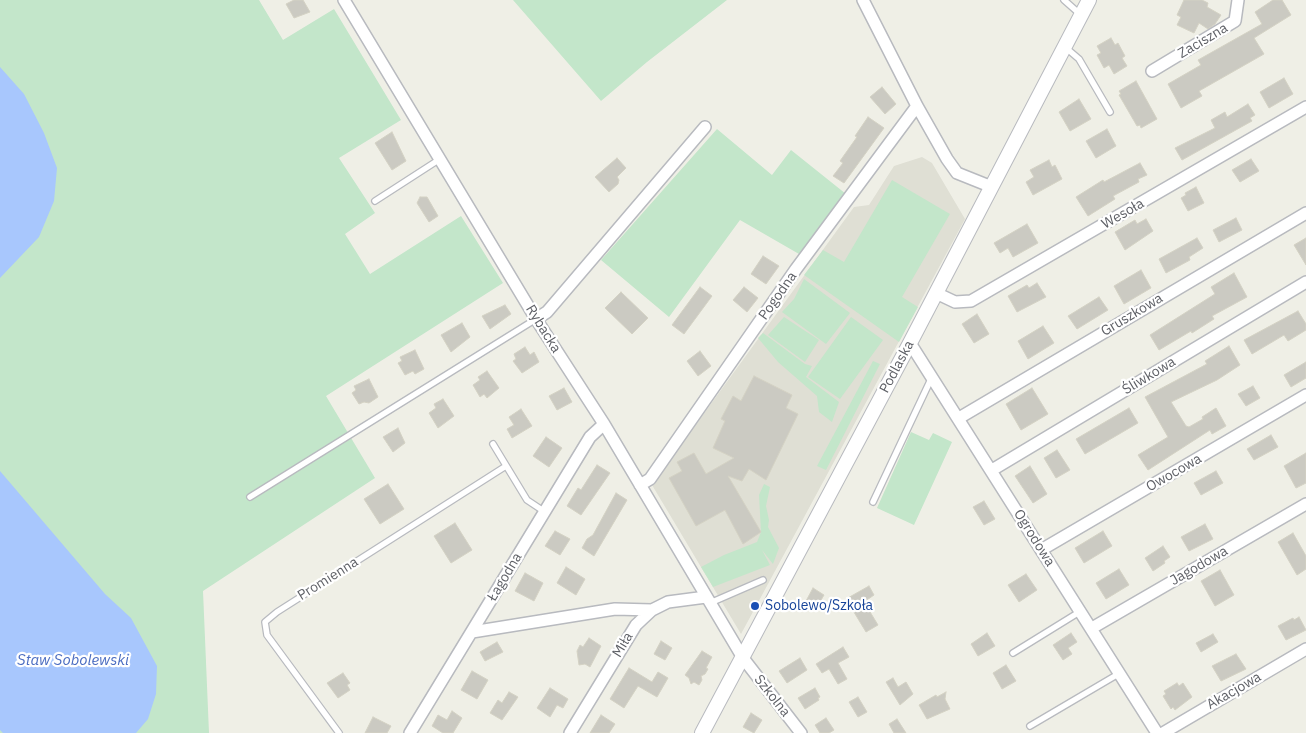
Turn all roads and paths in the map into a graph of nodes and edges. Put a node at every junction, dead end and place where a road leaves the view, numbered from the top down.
1 (344, 0) edge
2 (863, 0) edge
3 (1064, 0) edge
4 (1089, 0) edge
5 (1238, 0) edge
6 (1081, 15) junction
7 (1065, 47) junction
8 (1152, 71) dead end
9 (916, 106) junction
10 (1306, 107) edge
11 (1110, 112) dead end
12 (705, 127) dead end
13 (440, 159) junction
14 (992, 187) junction
15 (375, 201) dead end
16 (1306, 213) edge
17 (1306, 282) edge
18 (936, 293) junction
19 (536, 319) junction
20 (910, 343) junction
21 (932, 377) junction
22 (1306, 396) edge
23 (959, 418) junction
24 (604, 424) junction
25 (493, 444) dead end
26 (506, 466) junction
27 (992, 470) junction
28 (640, 485) junction
29 (250, 497) dead end
30 (873, 502) dead end
31 (1306, 504) edge
32 (545, 512) junction
33 (1041, 550) junction
34 (764, 580) dead end
35 (708, 600) junction
36 (652, 610) junction
37 (1081, 611) junction
38 (1092, 628) junction
39 (472, 632) junction
40 (1306, 649) edge
41 (1013, 652) dead end
42 (743, 658) junction
43 (1120, 673) junction
44 (1030, 726) dead end
45 (339, 733) edge
46 (410, 733) edge
47 (570, 733) edge
48 (702, 733) edge
49 (801, 733) edge
50 (1157, 733) edge
51 (1163, 733) edge

1 - 13 street, Rybacka
2 - 9 street
3 - 6 lane
4 - 6 street, Podlaska
5 - 8 street, Zaciszna
6 - 7 street, Podlaska
7 - 11 lane
7 - 14 street, Podlaska
9 - 14 street
9 - 28 street, Pogodna
10 - 18 street, Wesoła
12 - 19 street
13 - 15 lane
13 - 19 street, Rybacka
14 - 18 street, Podlaska
16 - 23 street, Gruszkowa
17 - 27 street, Śliwkowa
18 - 20 street, Podlaska
19 - 24 street, Rybacka
19 - 29 lane
20 - 21 street, Ogrodowa
20 - 42 street, Podlaska
21 - 23 street, Ogrodowa
21 - 30 lane
22 - 33 street, Owocowa
23 - 27 street, Ogrodowa
24 - 28 street, Rybacka
24 - 32 street, Łagodna
25 - 26 lane
26 - 32 lane
26 - 45 lane, Promienna
27 - 33 street, Ogrodowa
28 - 35 street, Rybacka
31 - 38 street, Jagodowa
32 - 39 street, Łagodna
33 - 37 street, Ogrodowa
34 - 35 lane
35 - 36 street, Miła
35 - 42 street, Rybacka
36 - 39 street
36 - 47 street, Miła
37 - 38 street, Ogrodowa
37 - 41 lane
38 - 43 street, Ogrodowa
39 - 46 street, Łagodna
40 - 51 street, Akacjowa
42 - 48 street, Podlaska
42 - 49 street, Szkolna
43 - 44 lane
43 - 50 street, Ogrodowa

